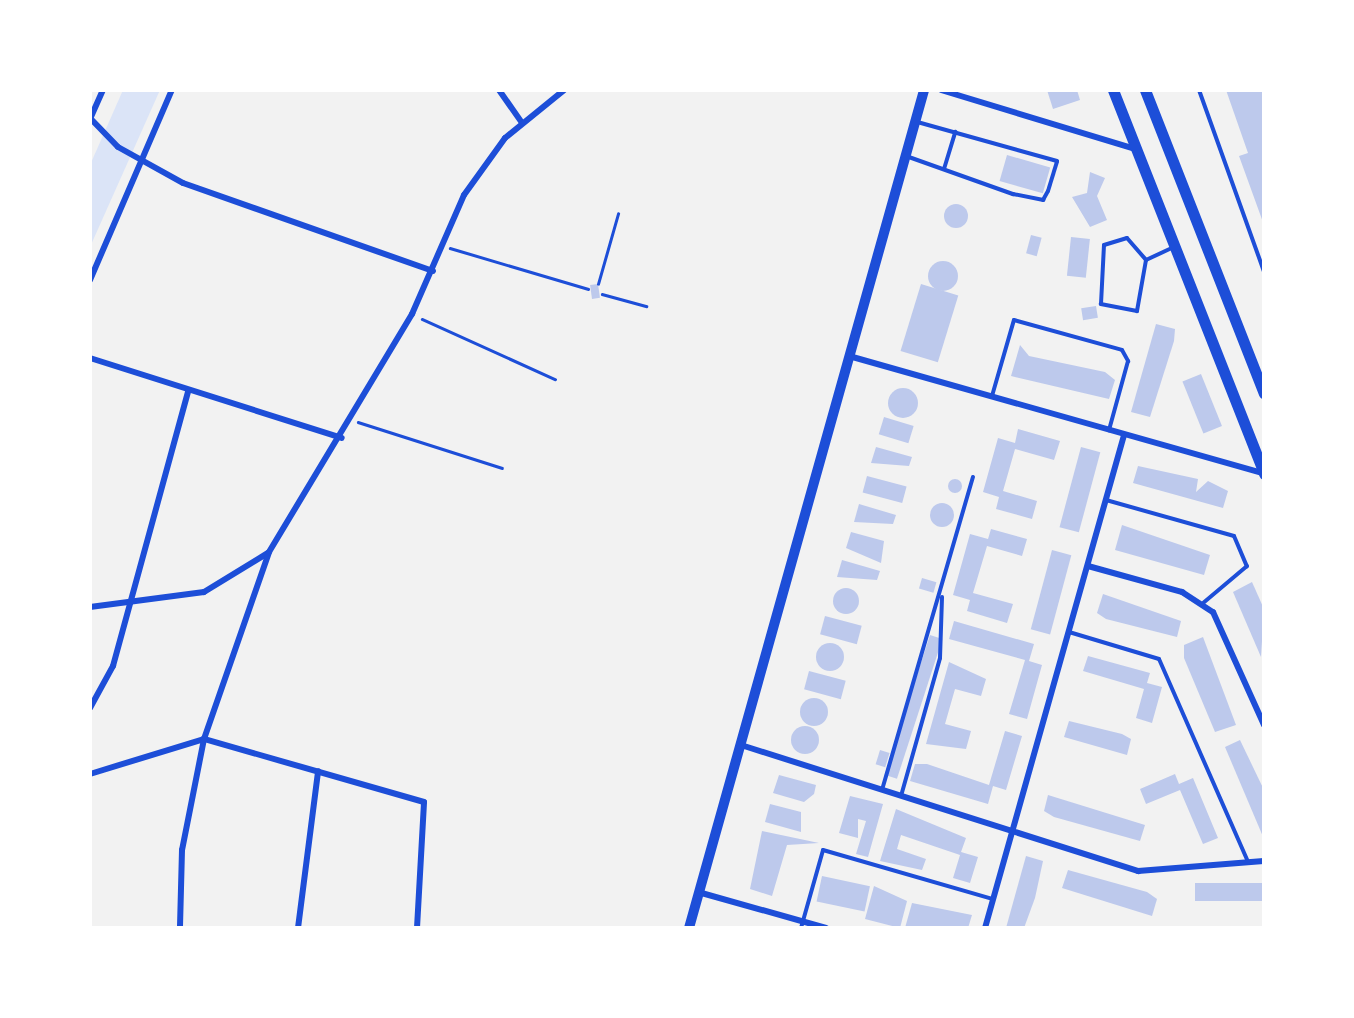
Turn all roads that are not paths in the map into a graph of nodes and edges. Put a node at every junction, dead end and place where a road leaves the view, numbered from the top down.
1 (103, 90) edge
2 (172, 90) edge
3 (499, 90) edge
4 (564, 90) edge
5 (924, 90) edge
6 (941, 90) edge
7 (1113, 90) edge
8 (1145, 90) edge
9 (1199, 90) edge
10 (90, 118) edge
11 (521, 121) junction
12 (916, 121) junction
13 (954, 132) junction
14 (1132, 148) junction
15 (906, 156) junction
16 (141, 160) junction
17 (944, 169) junction
18 (1170, 249) junction
19 (1146, 260) junction
20 (433, 271) junction
21 (1264, 272) edge
22 (90, 280) edge
23 (849, 356) junction
24 (90, 358) edge
25 (188, 391) junction
26 (1264, 394) edge
27 (992, 396) junction
28 (1108, 431) junction
29 (1124, 436) junction
30 (342, 438) junction
31 (1264, 474) edge
32 (973, 477) dead end
33 (1106, 500) junction
34 (269, 552) junction
35 (1088, 566) junction
36 (942, 595) junction
37 (1203, 603) junction
38 (90, 607) edge
39 (127, 607) junction
40 (1069, 632) junction
41 (90, 708) edge
42 (1264, 726) edge
43 (204, 739) junction
44 (740, 745) junction
45 (318, 771) junction
46 (90, 774) edge
47 (882, 790) junction
48 (901, 796) junction
49 (1012, 831) junction
50 (1264, 861) edge
51 (1248, 864) junction
52 (698, 892) junction
53 (993, 900) junction
54 (802, 925) edge
55 (180, 928) edge
56 (298, 928) edge
57 (417, 928) edge
58 (688, 928) edge
59 (826, 928) edge
60 (985, 928) edge

1 - 10 street
2 - 16 street
3 - 11 street
4 - 11 street
5 - 12 main road
6 - 14 street
7 - 14 main road
8 - 26 main road
9 - 21 lane
10 - 16 street
11 - 20 street
12 - 13 lane
12 - 15 main road
13 - 17 lane
13 - 17 lane
14 - 18 main road
15 - 17 lane
15 - 23 main road
16 - 20 street
16 - 22 street
18 - 19 lane
18 - 31 main road
19 - 19 lane
20 - 30 street
23 - 27 street
23 - 44 main road
24 - 25 street
25 - 30 street
25 - 39 street
27 - 28 street
27 - 28 lane
28 - 29 street
29 - 31 street
29 - 33 street
30 - 34 street
32 - 36 lane
33 - 35 street
33 - 37 lane
34 - 39 street
34 - 43 street
35 - 37 street
35 - 40 street
36 - 47 lane
36 - 48 lane
37 - 42 street
38 - 39 street
39 - 41 street
40 - 49 street
40 - 51 lane
43 - 45 street
43 - 46 street
43 - 55 street
44 - 47 street
44 - 52 main road
45 - 56 street
45 - 57 street
47 - 48 street
48 - 49 street
49 - 51 street
49 - 53 street
50 - 51 street
52 - 54 street
52 - 58 main road
53 - 54 lane
53 - 60 street
54 - 59 street

